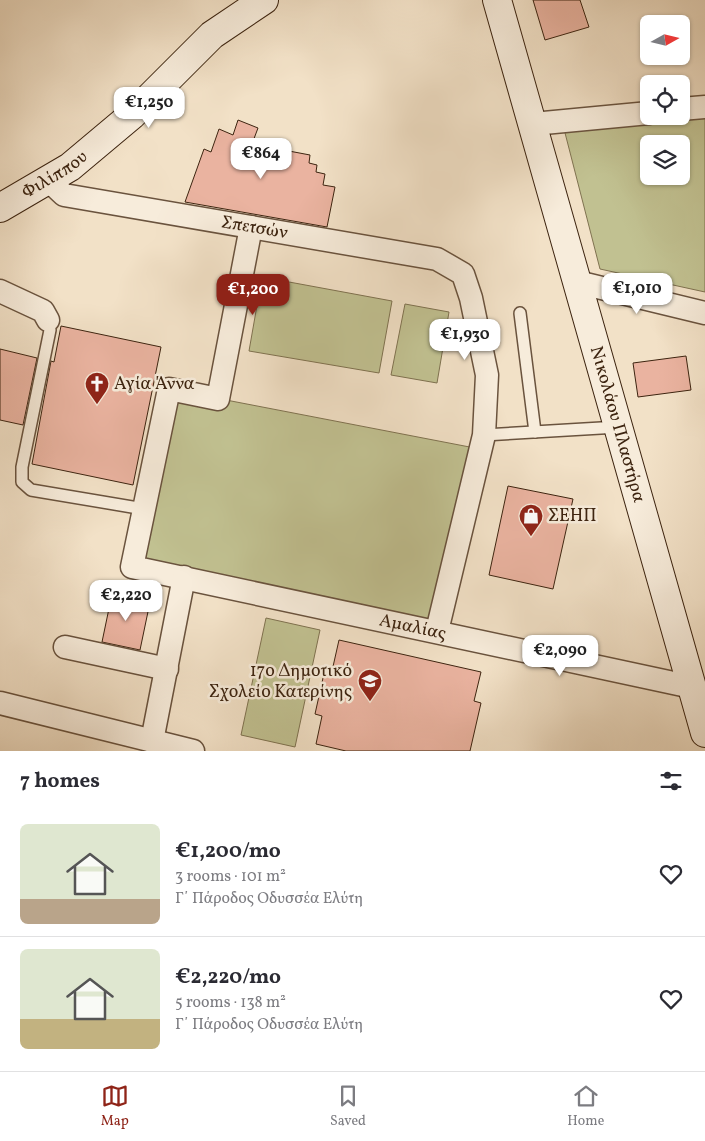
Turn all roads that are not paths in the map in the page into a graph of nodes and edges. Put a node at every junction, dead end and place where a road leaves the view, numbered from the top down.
1 (264, 0) edge
2 (497, 0) edge
3 (705, 107) edge
4 (690, 108) edge
5 (640, 114) edge
6 (532, 124) junction
7 (48, 180) junction
8 (0, 208) edge
9 (251, 227) junction
10 (577, 282) junction
11 (0, 291) edge
12 (520, 313) dead end
13 (705, 313) edge
14 (48, 320) joint
15 (618, 427) junction
16 (535, 432) junction
17 (484, 436) junction
18 (144, 509) junction
19 (184, 577) junction
20 (437, 632) junction
21 (65, 647) dead end
22 (167, 669) junction
23 (692, 687) junction
24 (0, 703) edge
25 (705, 733) edge
26 (152, 741) junction
27 (193, 751) edge

1 - 7 main road, Φιλίππου
2 - 6 main road, Νικολάου Πλαστήρα
3 - 4 street
5 - 6 street
6 - 10 main road, Νικολάου Πλαστήρα
7 - 8 main road, Φιλίππου
7 - 9 street, Σπετσών
9 - 17 street, Σπετσών
9 - 18 street
10 - 13 street
10 - 15 main road, Νικολάου Πλαστήρα
11 - 14 street
12 - 16 lane
14 - 18 lane
15 - 16 lane
15 - 23 main road, Νικολάου Πλαστήρα
16 - 17 lane
17 - 20 street
18 - 19 street, Αμαλίας
19 - 20 street, Αμαλίας
19 - 22 street
20 - 23 street, Αμαλίας
21 - 22 street
22 - 26 street
23 - 25 main road, Νικολάου Πλαστήρα
24 - 26 street
26 - 27 street

